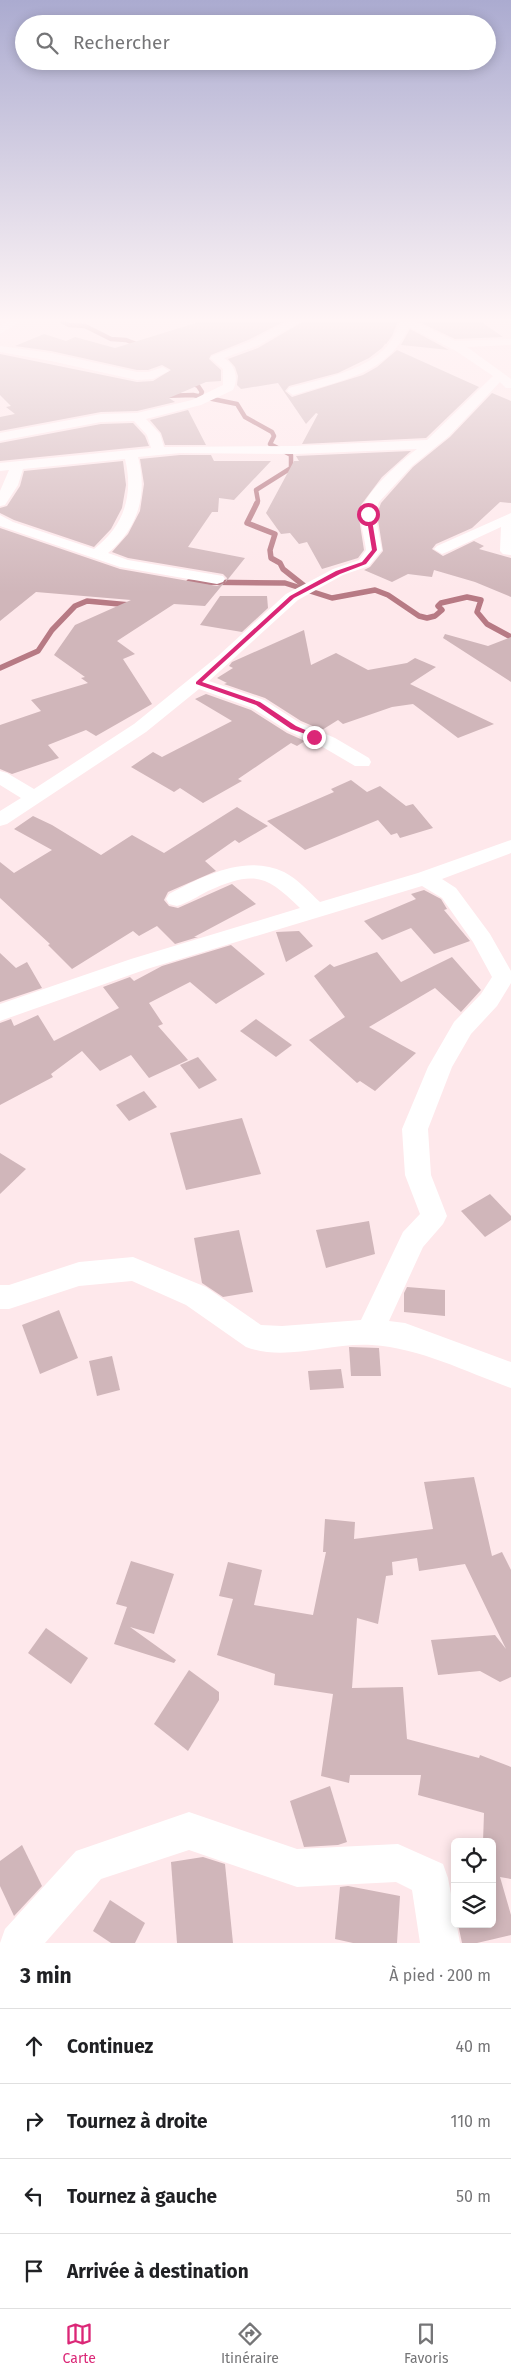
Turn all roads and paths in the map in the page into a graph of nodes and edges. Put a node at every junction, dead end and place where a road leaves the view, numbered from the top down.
1 (157, 412) edge
2 (465, 412) edge
3 (137, 417) junction
4 (0, 437) edge
5 (429, 444) junction
6 (159, 451) junction
7 (130, 454) junction
8 (17, 465) junction
9 (0, 467) edge
10 (0, 502) edge
11 (0, 518) edge
12 (510, 518) edge
13 (442, 549) dead end
14 (508, 552) dead end
15 (96, 555) junction
16 (218, 579) dead end
17 (198, 683) junction
18 (362, 762) dead end
19 (0, 777) edge
20 (33, 797) junction
21 (0, 820) edge
22 (511, 846) edge
23 (425, 878) junction
24 (177, 899) dead end
25 (316, 911) junction
26 (0, 1013) edge
27 (0, 1297) edge
28 (370, 1332) junction
29 (511, 1375) edge
30 (19, 1943) edge
31 (440, 1943) edge

1 - 3 street
2 - 5 street
3 - 4 street
3 - 6 street
5 - 6 street
5 - 17 street
6 - 7 street
7 - 8 street
7 - 15 street
8 - 9 street
8 - 10 street
11 - 15 street
12 - 13 street
12 - 14 street
15 - 16 street
17 - 18 street
17 - 20 street
19 - 20 street
20 - 21 street
22 - 23 street
23 - 25 street
23 - 28 street
24 - 25 street
25 - 26 street
27 - 28 street
28 - 29 street
30 - 31 street

